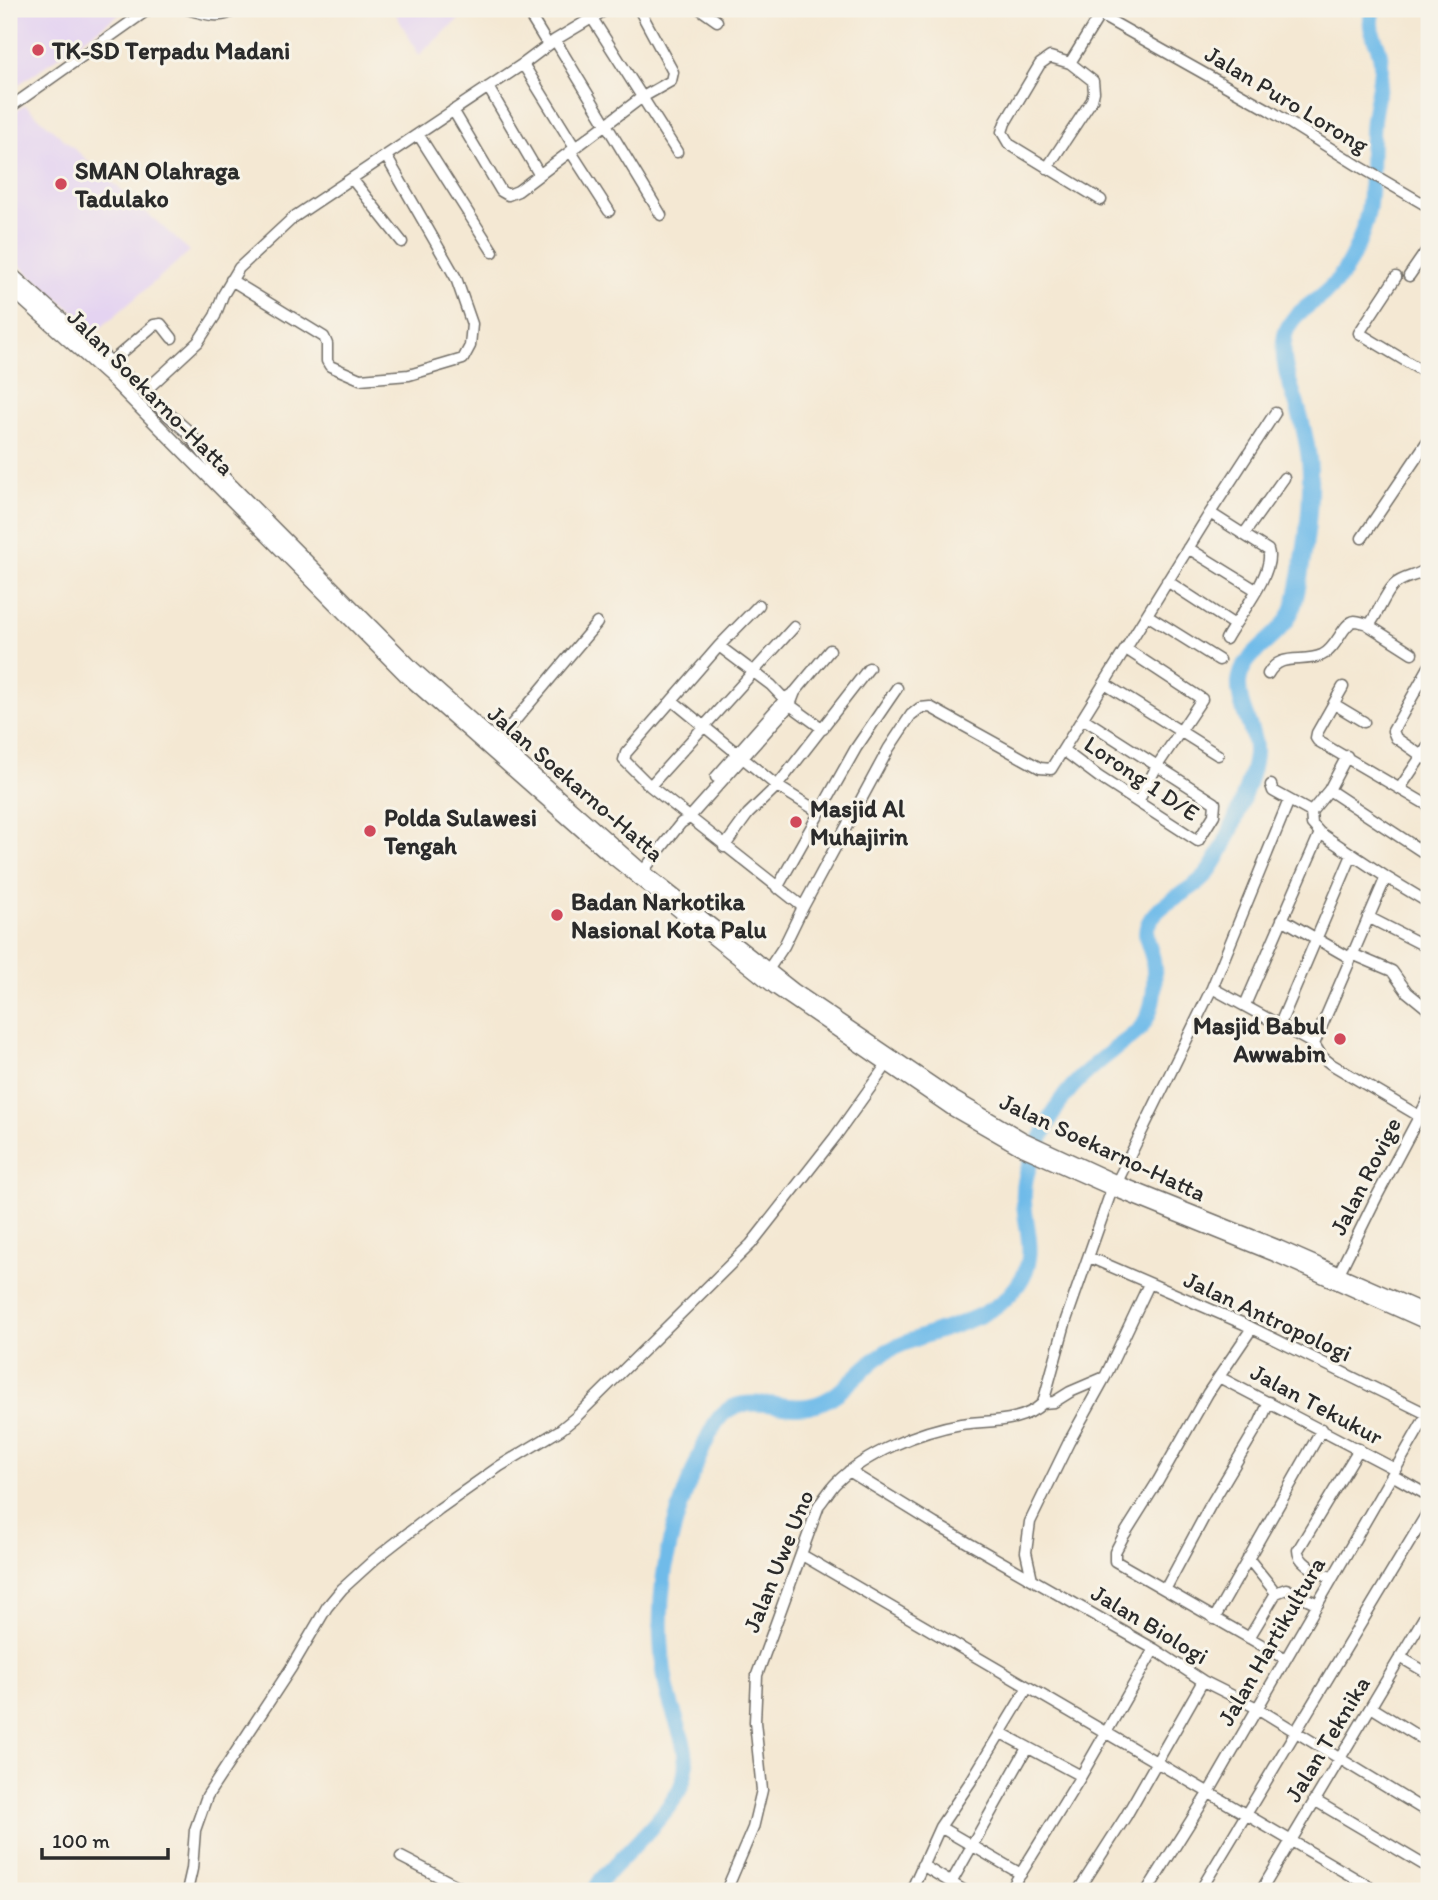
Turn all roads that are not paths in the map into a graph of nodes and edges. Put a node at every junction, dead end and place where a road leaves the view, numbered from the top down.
1 (149, 9) edge
2 (187, 9) edge
3 (237, 9) edge
4 (526, 9) edge
5 (607, 9) edge
6 (639, 9) edge
7 (700, 9) edge
8 (1102, 12) edge
9 (592, 18) junction
10 (717, 21) dead end
11 (551, 42) junction
12 (1070, 63) junction
13 (523, 64) junction
14 (488, 87) junction
15 (641, 98) junction
16 (9, 108) edge
17 (453, 110) junction
18 (606, 124) junction
19 (418, 134) junction
20 (573, 150) junction
21 (677, 152) dead end
22 (386, 156) junction
23 (1047, 168) junction
24 (540, 174) junction
25 (352, 178) junction
26 (1101, 200) dead end
27 (1429, 207) edge
28 (609, 211) dead end
29 (661, 215) dead end
30 (402, 242) dead end
31 (1429, 247) edge
32 (493, 253) dead end
33 (9, 272) edge
34 (1409, 276) dead end
35 (1396, 277) dead end
36 (231, 280) junction
37 (9, 287) edge
38 (172, 338) dead end
39 (111, 362) junction
40 (1429, 375) edge
41 (144, 392) junction
42 (1275, 413) dead end
43 (1429, 439) edge
44 (1284, 478) dead end
45 (1210, 513) junction
46 (1244, 534) junction
47 (1362, 538) dead end
48 (1188, 548) junction
49 (296, 559) junction
50 (1429, 566) edge
51 (1167, 581) junction
52 (1256, 590) junction
53 (759, 605) dead end
54 (1147, 615) junction
55 (597, 623) dead end
56 (1233, 624) junction
57 (1368, 625) junction
58 (794, 626) dead end
59 (1226, 639) dead end
60 (719, 646) junction
61 (830, 649) dead end
62 (1126, 649) junction
63 (1412, 653) dead end
64 (1219, 660) dead end
65 (1429, 667) edge
66 (869, 668) dead end
67 (754, 672) junction
68 (1268, 674) dead end
69 (1105, 684) junction
70 (1343, 687) dead end
71 (897, 688) dead end
72 (790, 698) junction
73 (673, 701) junction
74 (1334, 704) junction
75 (1084, 719) junction
76 (1364, 722) dead end
77 (704, 728) junction
78 (822, 729) junction
79 (1179, 731) junction
80 (497, 742) junction
81 (1429, 745) edge
82 (1063, 750) junction
83 (1218, 755) dead end
84 (1347, 756) junction
85 (739, 757) junction
86 (1426, 759) edge
87 (1157, 766) junction
88 (517, 767) junction
89 (1271, 785) dead end
90 (650, 786) junction
91 (776, 786) junction
92 (1400, 788) junction
93 (1329, 790) junction
94 (1289, 800) junction
95 (1138, 802) junction
96 (1429, 806) edge
97 (819, 812) junction
98 (1311, 812) junction
99 (685, 818) junction
100 (1320, 833) junction
101 (724, 846) junction
102 (1352, 855) junction
103 (1429, 856) edge
104 (643, 871) junction
105 (1386, 877) junction
106 (776, 888) junction
107 (1429, 903) edge
108 (680, 906) junction
109 (803, 907) junction
110 (1368, 917) junction
111 (1282, 919) junction
112 (1317, 938) junction
113 (1429, 948) edge
114 (1351, 956) junction
115 (768, 970) junction
116 (1212, 988) junction
117 (1245, 1005) junction
118 (1429, 1010) edge
119 (1280, 1024) junction
120 (1314, 1044) junction
121 (890, 1061) junction
122 (1429, 1098) edge
123 (1419, 1116) junction
124 (1114, 1185) junction
125 (1088, 1257) junction
126 (1339, 1273) junction
127 (1149, 1284) junction
128 (1383, 1298) junction
129 (1429, 1313) edge
130 (1429, 1324) edge
131 (1252, 1328) junction
132 (1105, 1377) junction
133 (1219, 1377) junction
134 (1269, 1402) junction
135 (1043, 1404) junction
136 (1429, 1413) edge
137 (1322, 1429) junction
138 (1359, 1449) junction
139 (849, 1471) junction
140 (1393, 1472) junction
141 (1429, 1496) edge
142 (1429, 1510) edge
143 (802, 1555) junction
144 (1248, 1558) junction
145 (1032, 1578) junction
146 (1332, 1578) junction
147 (1166, 1588) junction
148 (1276, 1593) junction
149 (1318, 1604) junction
150 (1429, 1609) edge
151 (1214, 1619) junction
152 (1249, 1638) junction
153 (1154, 1649) junction
154 (1400, 1657) junction
155 (1286, 1659) junction
156 (1429, 1674) edge
157 (1203, 1681) junction
158 (1028, 1687) junction
159 (1371, 1707) junction
160 (1257, 1708) junction
161 (1107, 1732) junction
162 (1294, 1732) junction
163 (1001, 1733) junction
164 (1429, 1743) edge
165 (1027, 1748) junction
166 (1339, 1759) junction
167 (1156, 1760) junction
168 (1081, 1776) junction
169 (1209, 1791) junction
170 (1314, 1800) junction
171 (1429, 1813) edge
172 (1246, 1814) junction
173 (940, 1827) junction
174 (1291, 1841) junction
175 (973, 1845) junction
176 (401, 1857) dead end
177 (922, 1865) junction
178 (1429, 1868) edge
179 (1021, 1874) junction
180 (951, 1883) junction
181 (187, 1891) edge
182 (467, 1891) edge
183 (726, 1891) edge
184 (911, 1891) edge
185 (965, 1891) edge
186 (1010, 1891) edge
187 (1078, 1891) edge
188 (1147, 1891) edge
189 (1200, 1891) edge
190 (1261, 1891) edge
191 (1377, 1891) edge

1 - 16 street
2 - 3 street
4 - 11 street
5 - 9 street
6 - 15 street
7 - 10 street
8 - 12 street
8 - 27 street, Jalan Puro Lorong
9 - 11 street
9 - 15 street
11 - 13 street
11 - 18 street
12 - 23 street
12 - 23 street
13 - 14 street
13 - 20 street
14 - 17 street
14 - 24 street
15 - 18 street
15 - 21 street
17 - 19 street
17 - 24 street
18 - 20 street
18 - 29 street
19 - 22 street
19 - 32 street
20 - 24 street
20 - 28 street
22 - 25 street
22 - 36 street
23 - 26 street
25 - 30 street
25 - 36 street
31 - 34 street
33 - 39 main road, Jalan Soekarno-Hatta
35 - 40 street
36 - 41 street
37 - 49 main road, Jalan Soekarno-Hatta
38 - 39 street
39 - 41 main road, Jalan Soekarno-Hatta
41 - 49 main road, Jalan Soekarno-Hatta
42 - 45 street
43 - 47 street
44 - 46 street
45 - 46 street
45 - 48 street
46 - 52 street
48 - 51 street
48 - 52 street
49 - 80 main road, Jalan Soekarno-Hatta
49 - 88 main road, Jalan Soekarno-Hatta
50 - 57 street
51 - 54 street
51 - 56 street
52 - 56 street
53 - 60 street
54 - 62 street
54 - 64 street
55 - 80 street
56 - 59 street
57 - 63 street
57 - 68 street
58 - 67 street
60 - 67 street
60 - 73 street
61 - 72 street
62 - 69 street
62 - 79 street
65 - 86 street
66 - 78 street
67 - 72 street
67 - 77 street
69 - 75 street
69 - 79 street
70 - 74 street
71 - 97 street
72 - 78 street
72 - 85 street
73 - 77 street
73 - 90 street
74 - 76 street
74 - 84 street
75 - 82 street
75 - 87 street
77 - 85 street
77 - 90 street
78 - 91 street
79 - 83 street
79 - 87 street
80 - 88 main road, Jalan Soekarno-Hatta
81 - 86 street
82 - 95 street, Lorong 1 D/E
82 - 109 street
84 - 92 street
84 - 93 street
85 - 91 street
85 - 99 street
86 - 92 street
87 - 95 street
87 - 95 street, Lorong 1 D/E
88 - 104 main road, Jalan Soekarno-Hatta
88 - 108 main road, Jalan Soekarno-Hatta
89 - 94 street
90 - 99 street
91 - 97 street
91 - 101 street
92 - 96 street
93 - 98 street
93 - 103 street
94 - 98 street
94 - 116 street
97 - 106 street
98 - 100 street
99 - 101 street
99 - 104 street
100 - 102 street
100 - 111 street
101 - 106 street
102 - 105 street
102 - 112 street
104 - 108 main road, Jalan Soekarno-Hatta
105 - 107 street
105 - 110 street
106 - 109 street
108 - 115 main road, Jalan Soekarno-Hatta
108 - 121 main road, Jalan Soekarno-Hatta
109 - 115 street
110 - 113 street
110 - 114 street
111 - 112 street
111 - 117 street
112 - 114 street
112 - 119 street
114 - 118 street
114 - 120 street
115 - 121 main road, Jalan Soekarno-Hatta
116 - 117 street
116 - 124 street
117 - 119 street
119 - 120 street
120 - 123 street
121 - 124 main road, Jalan Soekarno-Hatta
121 - 181 street
122 - 123 street, Jalan Rovige
123 - 126 street, Jalan Rovige
124 - 125 street
124 - 126 main road, Jalan Soekarno-Hatta
124 - 128 main road, Jalan Soekarno-Hatta
125 - 127 street, Jalan Antropologi
125 - 135 street
126 - 128 main road, Jalan Soekarno-Hatta
127 - 131 street, Jalan Antropologi
127 - 132 street
128 - 129 main road, Jalan Soekarno-Hatta
128 - 130 main road, Jalan Soekarno-Hatta
131 - 133 street
131 - 136 street, Jalan Antropologi
132 - 135 street, Jalan Uwe Uno
132 - 145 street
133 - 134 street, Jalan Tekukur
133 - 147 street
134 - 137 street, Jalan Tekukur
134 - 147 street
135 - 139 street, Jalan Uwe Uno
136 - 140 street, Jalan Hartikultura
137 - 138 street, Jalan Tekukur
137 - 144 street
138 - 140 street, Jalan Tekukur
138 - 146 street
139 - 143 street, Jalan Uwe Uno
139 - 145 street, Jalan Biologi
140 - 141 street, Jalan Tekukur
140 - 146 street, Jalan Hartikultura
142 - 162 street
143 - 158 street
143 - 183 street, Jalan Uwe Uno
144 - 148 street
144 - 151 street
145 - 153 street, Jalan Biologi
146 - 149 street, Jalan Hartikultura
147 - 151 street
148 - 149 street
148 - 152 street
149 - 155 street, Jalan Hartikultura
150 - 154 street, Jalan Teknika
151 - 152 street
152 - 155 street
153 - 157 street, Jalan Biologi
153 - 161 street
154 - 156 street
154 - 159 street, Jalan Teknika
155 - 160 street, Jalan Hartikultura
157 - 160 street, Jalan Biologi
157 - 167 street
158 - 161 street
158 - 163 street
159 - 164 street
159 - 166 street, Jalan Teknika
160 - 162 street, Jalan Biologi
160 - 169 street, Jalan Hartikultura
161 - 167 street
161 - 168 street
162 - 166 street, Jalan Biologi
162 - 172 street
163 - 165 street
163 - 173 street
165 - 168 street
165 - 175 street
166 - 170 street, Jalan Teknika
166 - 171 street, Jalan Biologi
167 - 169 street
167 - 187 street
168 - 179 street
169 - 172 street
169 - 188 street, Jalan Hartikultura
170 - 174 street, Jalan Teknika
170 - 178 street
172 - 174 street
172 - 189 street
173 - 175 street
173 - 177 street
174 - 190 street, Jalan Teknika
174 - 191 street
175 - 179 street
175 - 180 street
176 - 182 street
177 - 180 street
177 - 184 street
179 - 186 street
180 - 185 street

